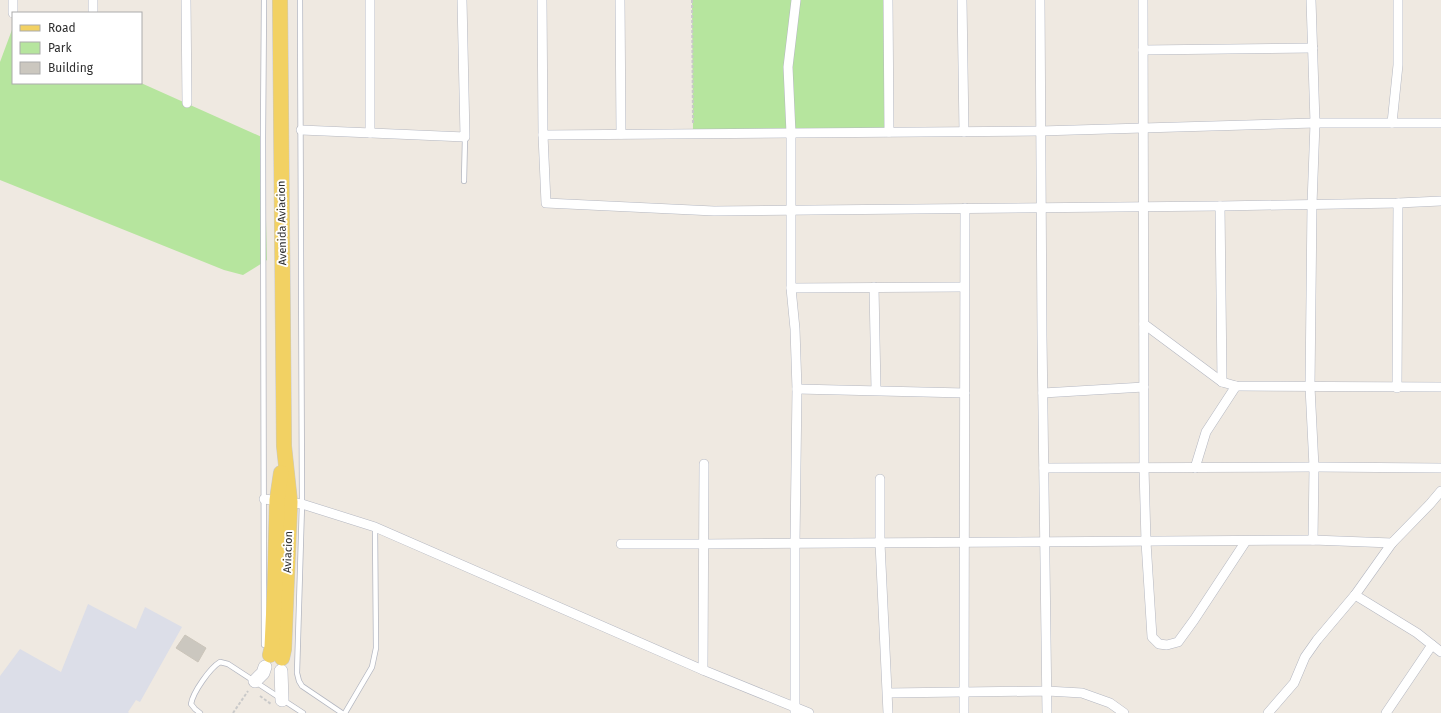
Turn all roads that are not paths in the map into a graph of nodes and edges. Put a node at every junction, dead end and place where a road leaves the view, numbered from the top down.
1 (13, 0) edge
2 (93, 0) edge
3 (186, 0) edge
4 (264, 0) edge
5 (280, 0) edge
6 (300, 0) edge
7 (370, 0) edge
8 (462, 0) edge
9 (542, 0) edge
10 (620, 0) edge
11 (796, 0) edge
12 (888, 0) edge
13 (962, 0) edge
14 (1040, 0) edge
15 (1143, 0) edge
16 (1311, 0) edge
17 (1398, 0) edge
18 (13, 12) edge
19 (93, 12) edge
20 (1313, 48) junction
21 (1143, 50) junction
22 (187, 103) dead end
23 (1315, 123) junction
24 (1392, 123) junction
25 (1441, 123) edge
26 (1144, 127) junction
27 (301, 130) junction
28 (1040, 131) junction
29 (889, 132) junction
30 (964, 132) junction
31 (370, 133) junction
32 (791, 133) junction
33 (621, 134) junction
34 (543, 135) junction
35 (465, 137) junction
36 (464, 181) dead end
37 (1441, 201) edge
38 (1312, 204) junction
39 (1398, 204) junction
40 (1220, 206) junction
41 (1041, 207) junction
42 (1143, 207) junction
43 (965, 208) junction
44 (791, 211) junction
45 (874, 287) junction
46 (964, 287) junction
47 (791, 288) junction
48 (1144, 324) junction
49 (1222, 382) junction
50 (1236, 386) junction
51 (1144, 387) junction
52 (1310, 387) junction
53 (1441, 387) edge
54 (1397, 388) junction
55 (797, 389) junction
56 (876, 390) junction
57 (965, 392) junction
58 (1043, 393) junction
59 (284, 446) joint
60 (704, 464) dead end
61 (1314, 467) junction
62 (1044, 468) junction
63 (1144, 468) junction
64 (1195, 468) junction
65 (1441, 468) edge
66 (880, 480) dead end
67 (1441, 491) edge
68 (283, 501) junction
69 (375, 528) junction
70 (1313, 540) junction
71 (1246, 541) junction
72 (880, 542) junction
73 (1044, 542) junction
74 (1146, 542) junction
75 (795, 543) junction
76 (964, 543) junction
77 (1392, 543) junction
78 (621, 544) dead end
79 (703, 544) junction
80 (1355, 595) junction
81 (1432, 645) junction
82 (1441, 652) edge
83 (275, 658) junction
84 (703, 670) junction
85 (253, 687) junction
86 (964, 692) junction
87 (1047, 692) junction
88 (888, 693) junction
89 (277, 702) junction
90 (795, 710) edge
91 (1388, 712) edge
92 (200, 713) edge
93 (303, 713) edge
94 (342, 713) edge
95 (345, 713) edge
96 (809, 713) edge
97 (888, 713) edge
98 (964, 713) edge
99 (1047, 713) edge
100 (1124, 713) edge
101 (1268, 713) edge

1 - 18 street
2 - 19 street
3 - 22 street
4 - 68 lane
5 - 59 main road, Avenida Aviacion
6 - 27 lane
7 - 31 street
8 - 35 street
9 - 34 street
10 - 33 street
11 - 32 street
12 - 29 street
13 - 30 street
14 - 28 street
15 - 21 street
16 - 20 street
17 - 24 street
20 - 21 street
20 - 23 street
21 - 26 street
23 - 24 street
23 - 26 street
23 - 38 street
24 - 25 street
26 - 28 street
26 - 42 street
27 - 31 street
27 - 68 lane
28 - 30 street
28 - 41 street
29 - 30 street
29 - 32 street
31 - 35 street
32 - 33 street
32 - 44 street
33 - 34 street
34 - 44 street
35 - 36 lane
37 - 39 street
38 - 39 street
38 - 40 street
38 - 52 street
39 - 54 street
40 - 42 street
40 - 49 street
41 - 42 street
41 - 43 street
41 - 58 street
42 - 48 street
43 - 44 street
43 - 46 street
44 - 47 street
45 - 46 street
45 - 47 street
45 - 56 street
46 - 57 street
47 - 55 street
48 - 49 street
48 - 51 street
49 - 50 street
50 - 52 street
50 - 64 street
51 - 58 street
51 - 63 street
52 - 54 street
52 - 61 street
53 - 54 street
55 - 56 street
55 - 75 street
56 - 57 street
57 - 76 street
58 - 62 street
59 - 68 main road, Aviacion
60 - 79 street
61 - 64 street
61 - 65 street
61 - 70 street
62 - 63 street
62 - 73 street
63 - 64 street
63 - 74 street
66 - 72 street
67 - 77 street
68 - 69 street
68 - 83 main road, Aviacion
68 - 83 lane
68 - 94 lane
69 - 84 street
69 - 95 lane
70 - 71 street
70 - 77 street
71 - 74 street
71 - 74 street
72 - 75 street
72 - 76 street
72 - 88 street
73 - 74 street
73 - 76 street
73 - 87 street
75 - 79 street
75 - 90 street
76 - 86 street
77 - 80 street
78 - 79 street
79 - 84 street
80 - 81 street
80 - 101 street
81 - 82 street
81 - 91 street
83 - 85 street
83 - 89 street, Aviacion
84 - 90 street
85 - 89 lane
85 - 92 lane
86 - 87 street
86 - 88 street
86 - 98 street
87 - 99 street
87 - 100 street
88 - 97 street
89 - 93 lane
90 - 96 street

